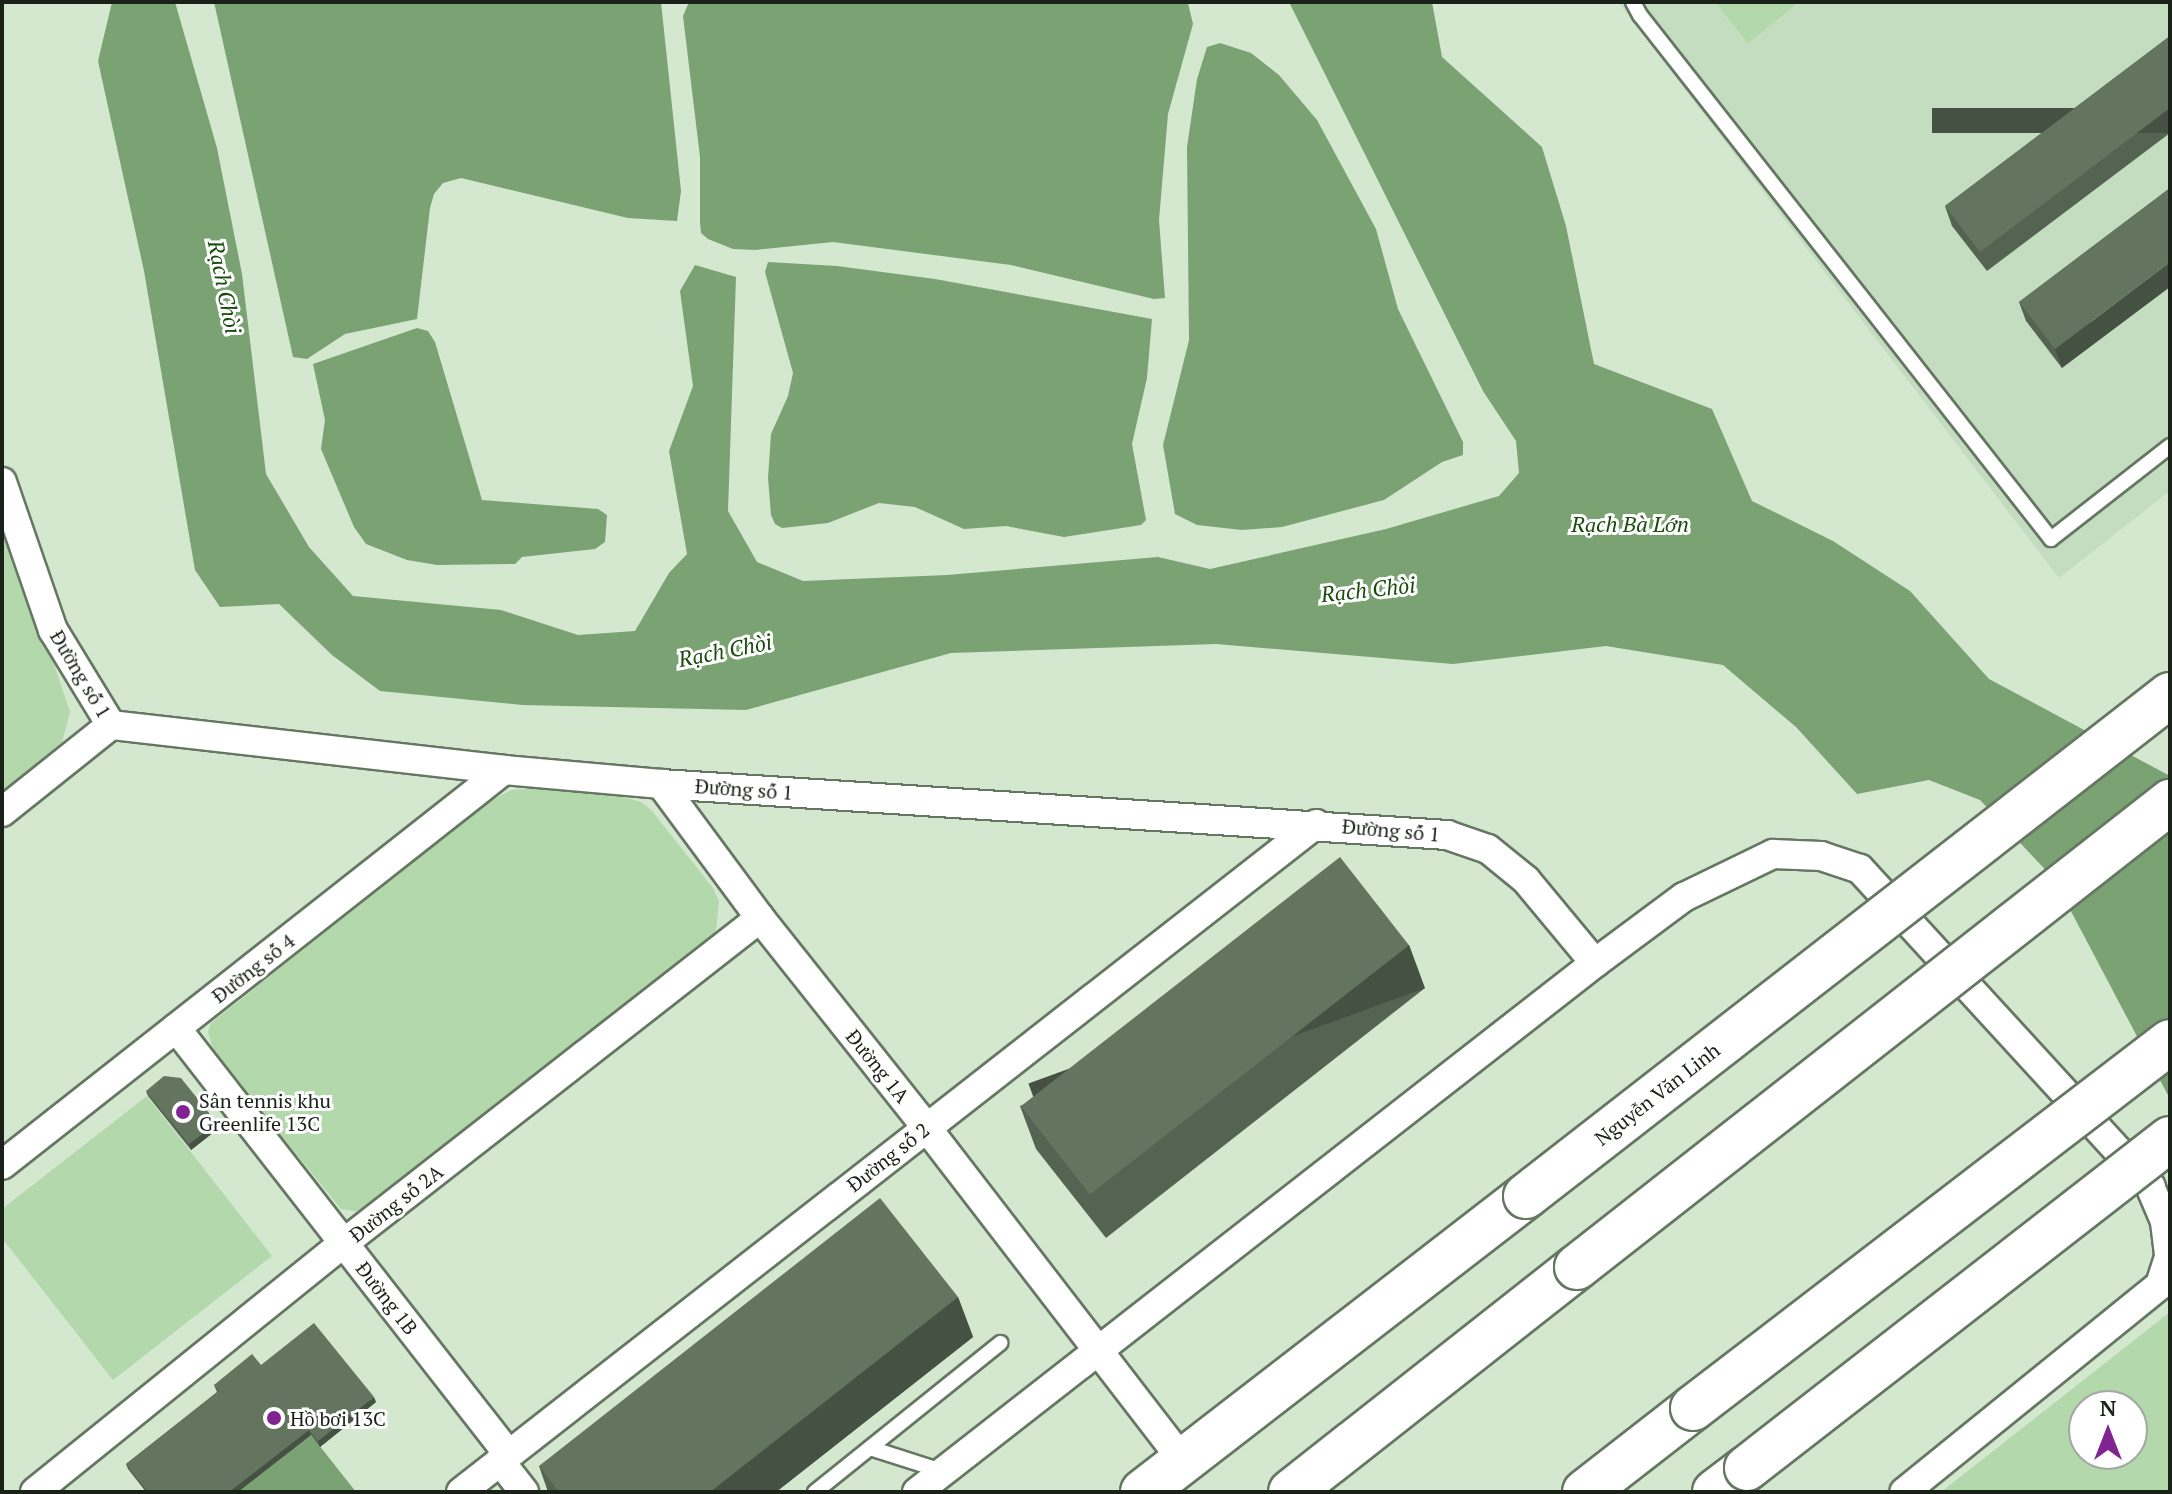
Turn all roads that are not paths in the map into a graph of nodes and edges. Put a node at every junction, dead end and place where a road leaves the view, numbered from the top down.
1 (1633, 2) edge
2 (2170, 446) edge
3 (2, 482) edge
4 (2170, 695) edge
5 (111, 725) junction
6 (504, 770) junction
7 (661, 784) junction
8 (2170, 802) edge
9 (2, 812) edge
10 (1316, 824) junction
11 (760, 918) junction
12 (1595, 963) junction
13 (176, 1028) junction
14 (2170, 1042) edge
15 (926, 1127) junction
16 (2170, 1139) edge
17 (2, 1165) edge
18 (344, 1243) junction
19 (1000, 1343) dead end
20 (1098, 1351) junction
21 (870, 1448) junction
22 (505, 1458) junction
23 (1183, 1461) junction
24 (943, 1471) junction
25 (1731, 1480) edge
26 (35, 1492) edge
27 (461, 1492) edge
28 (524, 1492) edge
29 (815, 1492) edge
30 (917, 1492) edge
31 (1143, 1492) edge
32 (1291, 1492) edge
33 (1585, 1492) edge
34 (1904, 1492) edge

1 - 2 lane
3 - 5 street, Đường số 1
4 - 23 main road, Nguyễn Văn Linh, bridge
5 - 6 street, Đường số 1
5 - 9 street
6 - 7 street, Đường số 1
6 - 13 street, Đường số 4
7 - 10 street, Đường số 1
7 - 11 street, Đường 1A
8 - 32 main road, bridge
10 - 12 street, Đường số 1
10 - 15 street, Đường số 2
11 - 15 street, Đường 1A
11 - 18 street, Đường số 2A
12 - 20 street
12 - 34 street
13 - 17 street, Đường số 4
13 - 18 street, Đường 1B
14 - 33 main road, bridge
15 - 20 street, Đường 1A
15 - 22 street, Đường số 2
16 - 25 main road, bridge
18 - 22 street, Đường 1B
18 - 26 street, Đường số 2A
19 - 21 lane
20 - 23 street, Đường 1A
20 - 24 street
21 - 24 lane
21 - 29 lane
22 - 27 street, Đường số 2
22 - 28 street, Đường 1B
23 - 31 main road, Nguyễn Văn Linh
24 - 30 street

